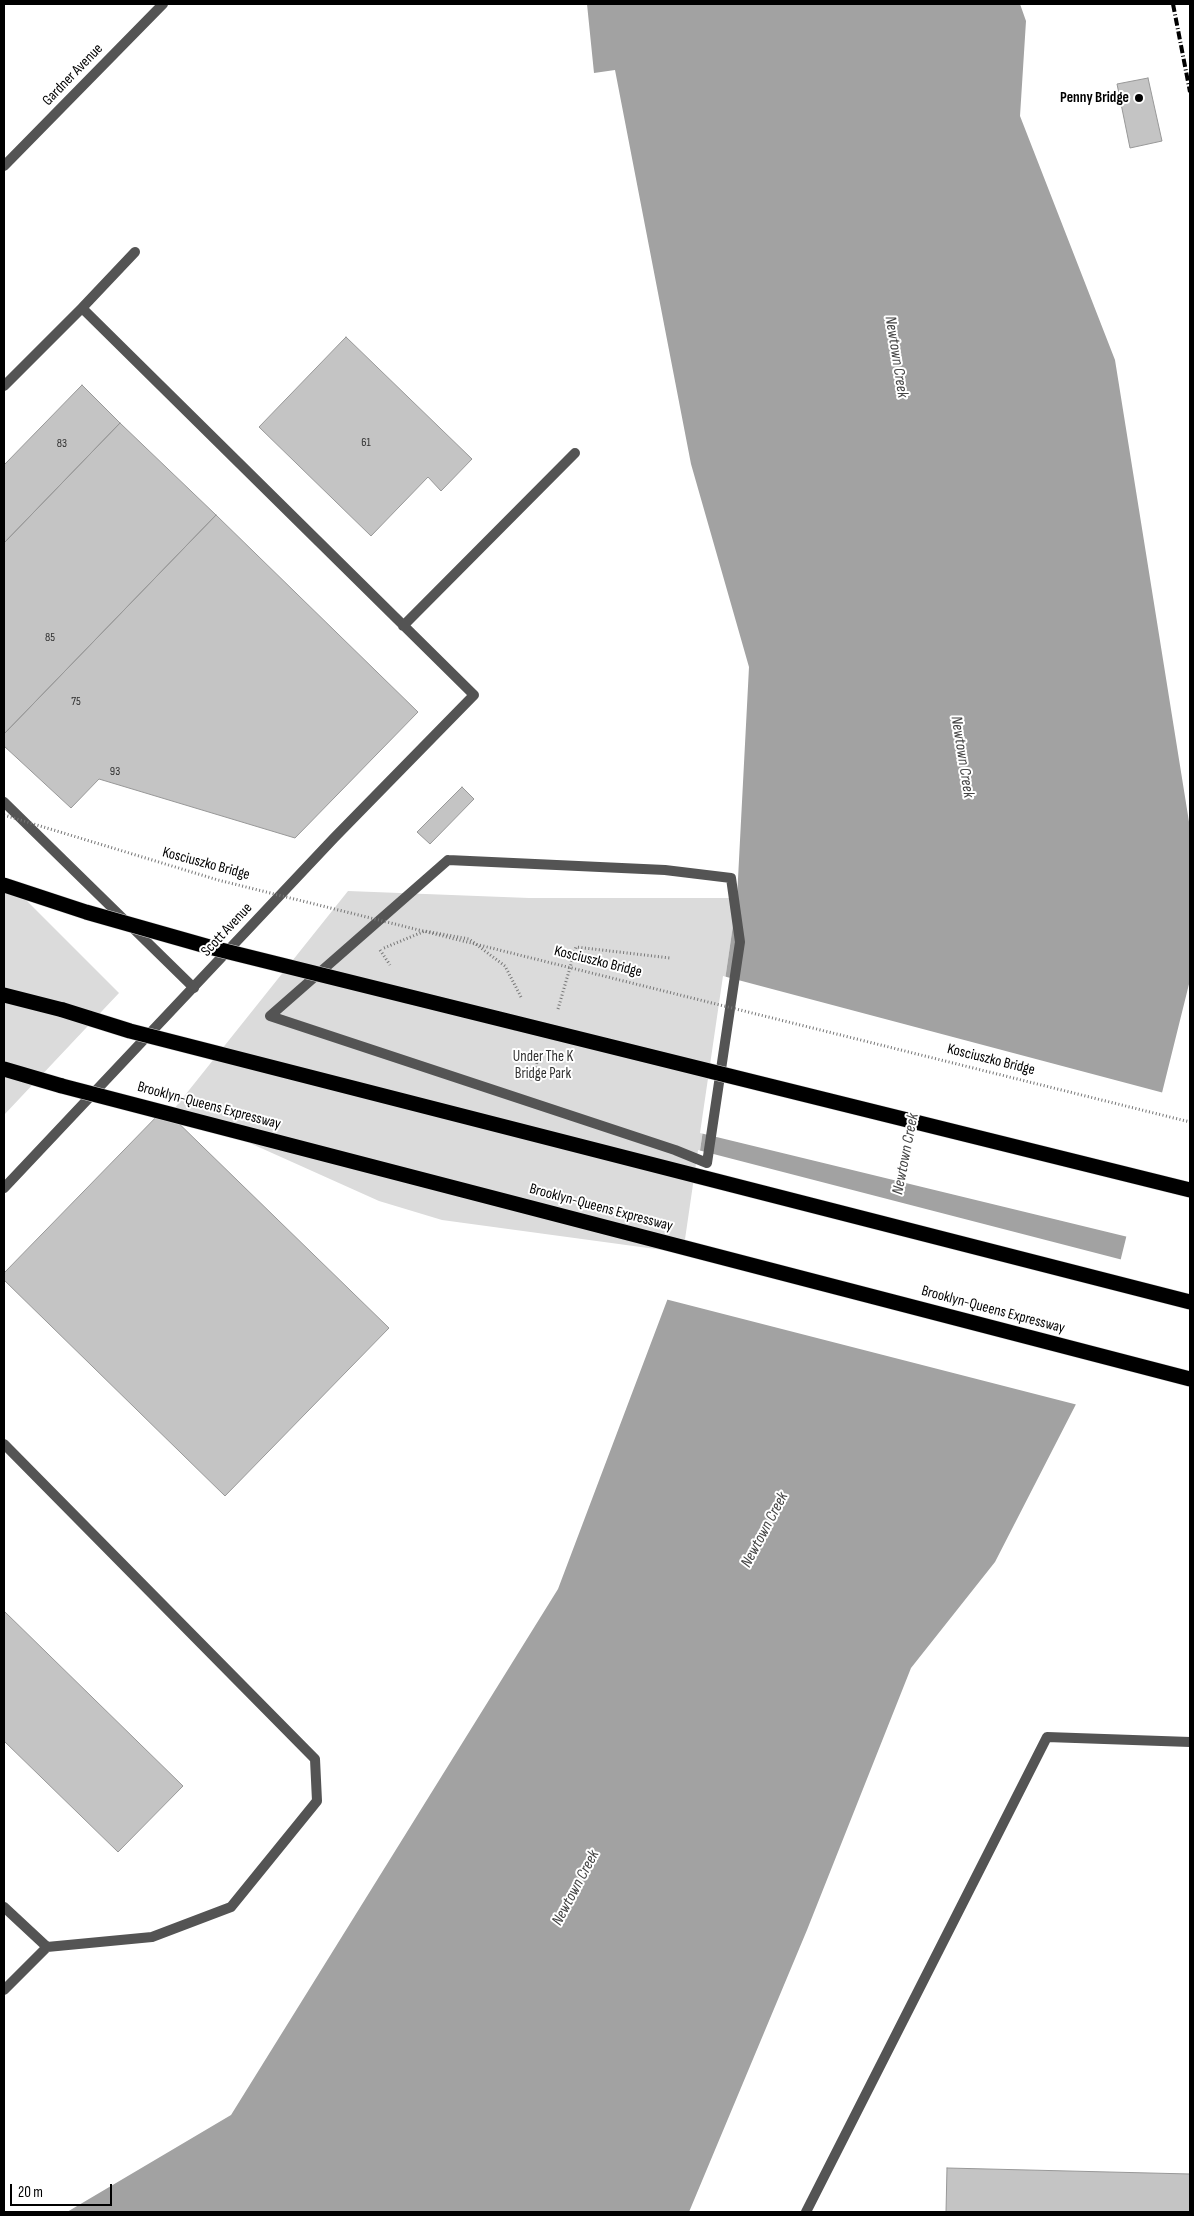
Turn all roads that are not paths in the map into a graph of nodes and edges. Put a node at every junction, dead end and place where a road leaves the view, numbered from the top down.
1 (164, 4) edge
2 (4, 166) edge
3 (135, 252) dead end
4 (82, 308) junction
5 (4, 386) edge
6 (575, 453) dead end
7 (403, 626) junction
8 (4, 802) edge
9 (731, 878) joint
10 (4, 885) edge
11 (194, 988) junction
12 (4, 995) edge
13 (4, 1069) edge
14 (4, 1188) edge
15 (1190, 1190) edge
16 (1190, 1302) edge
17 (1190, 1379) edge
18 (4, 1444) edge
19 (1190, 1742) edge
20 (4, 1907) edge
21 (47, 1948) junction
22 (4, 1990) edge
23 (806, 2212) edge

1 - 2 street, Gardner Avenue
3 - 4 street
4 - 5 street
4 - 7 street
6 - 7 street
7 - 11 street, Scott Avenue
8 - 11 street
9 - 9 street
10 - 15 highway, bridge
11 - 14 street, Scott Avenue
12 - 16 highway, bridge
13 - 17 highway, Brooklyn-Queens Expressway, bridge
18 - 21 street
19 - 23 street
20 - 21 street
21 - 22 street

